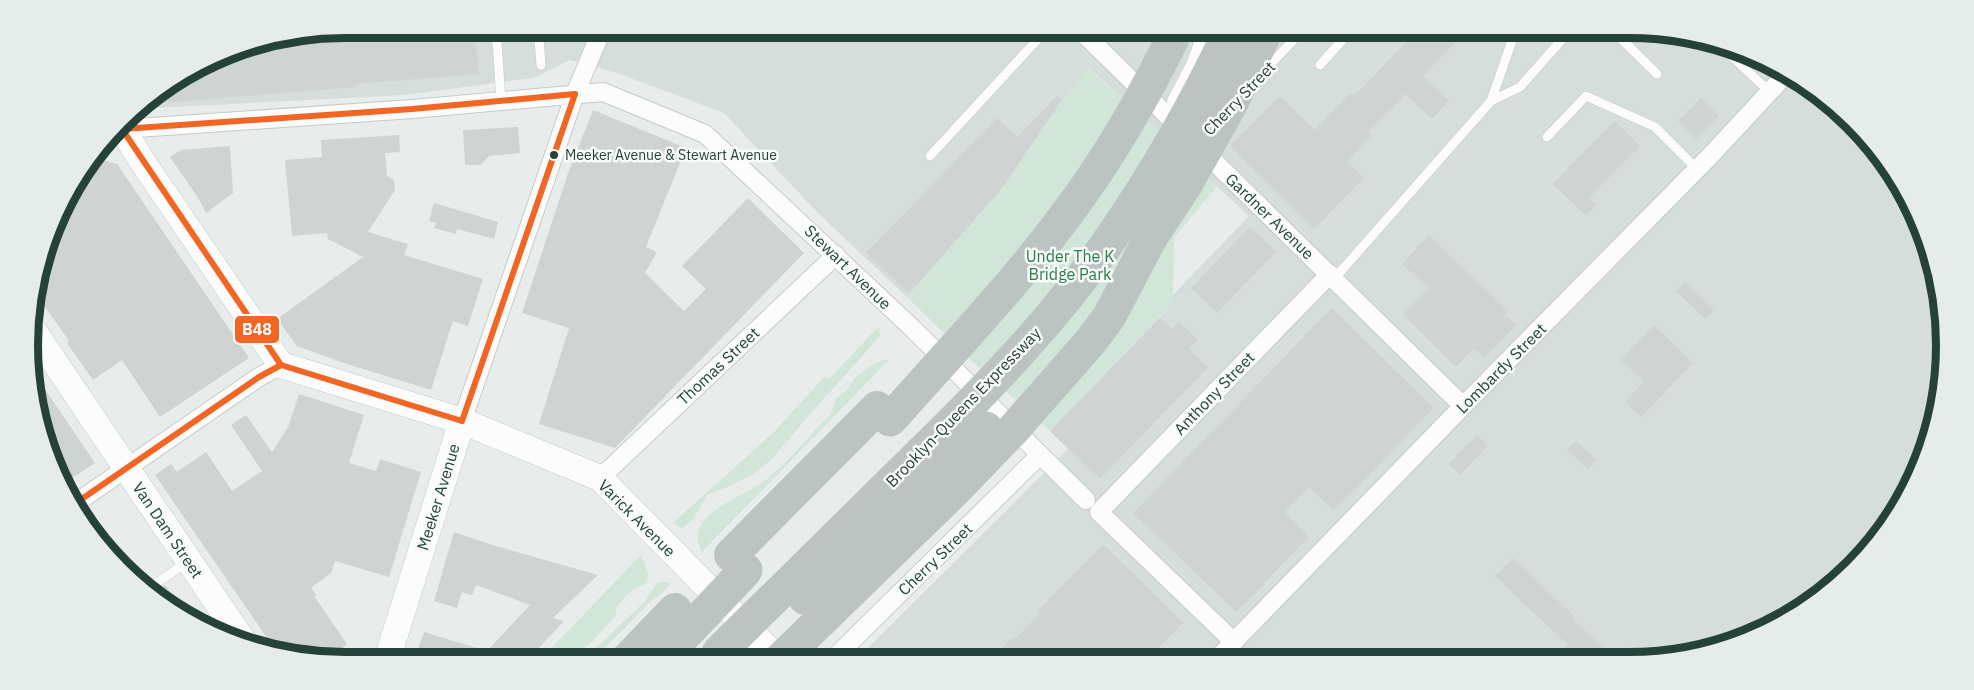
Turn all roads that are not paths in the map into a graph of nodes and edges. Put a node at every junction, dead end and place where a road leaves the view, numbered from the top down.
1 (497, 38) edge
2 (539, 38) edge
3 (598, 38) edge
4 (1039, 38) edge
5 (1088, 38) edge
6 (1172, 38) edge
7 (1203, 38) edge
8 (1227, 38) edge
9 (1262, 38) edge
10 (1296, 38) edge
11 (1344, 38) edge
12 (1513, 38) edge
13 (1563, 38) edge
14 (1620, 38) edge
15 (1730, 55) edge
16 (541, 65) dead end
17 (1320, 65) dead end
18 (1657, 74) dead end
19 (1782, 78) edge
20 (1245, 91) joint
21 (1769, 91) junction
22 (575, 94) junction
23 (501, 101) junction
24 (1174, 101) dead end
25 (1491, 101) junction
26 (126, 130) edge
27 (122, 134) edge
28 (1547, 137) dead end
29 (1196, 143) junction
30 (930, 156) dead end
31 (1697, 170) junction
32 (836, 255) junction
33 (1332, 277) junction
34 (38, 337) edge
35 (280, 364) junction
36 (1463, 406) junction
37 (462, 421) junction
38 (1040, 455) junction
39 (127, 469) junction
40 (939, 471) junction
41 (600, 478) junction
42 (80, 500) edge
43 (1092, 506) junction
44 (189, 561) junction
45 (153, 585) edge
46 (792, 613) junction
47 (684, 618) junction
48 (237, 633) edge
49 (1234, 642) junction
50 (389, 652) edge
51 (638, 652) edge
52 (663, 652) edge
53 (732, 652) edge
54 (769, 652) edge
55 (782, 652) edge
56 (840, 652) edge
57 (1224, 652) edge

1 - 23 lane
2 - 16 lane
3 - 22 street, Meeker Avenue
4 - 30 lane
5 - 29 street, Gardner Avenue
6 - 47 highway, bridge
7 - 24 street
8 - 40 highway, Brooklyn-Queens Expressway, bridge
9 - 40 highway, bridge
10 - 20 lane, Cherry Street
11 - 17 lane
12 - 25 lane
13 - 25 lane
14 - 18 lane
15 - 21 lane
19 - 21 street, Lombardy Street
20 - 29 street, Cherry Street
21 - 31 street, Lombardy Street
22 - 23 street, Stewart Avenue
22 - 32 street, Stewart Avenue
22 - 37 street, Meeker Avenue
23 - 26 street, Stewart Avenue
25 - 33 lane
27 - 35 main road
28 - 31 lane
29 - 33 street, Gardner Avenue
31 - 36 street, Lombardy Street
32 - 38 street, Stewart Avenue
32 - 41 street, Thomas Street
33 - 36 street, Gardner Avenue
33 - 43 street, Anthony Street
34 - 39 main road, Van Dam Street
35 - 37 main road, Varick Avenue
35 - 39 street
36 - 49 street, Lombardy Street
37 - 41 main road, Varick Avenue
37 - 50 main road, Meeker Avenue
38 - 43 street, Stewart Avenue
38 - 56 street, Cherry Street
39 - 42 street
39 - 44 main road, Van Dam Street
40 - 46 highway
41 - 54 main road, Varick Avenue
43 - 49 street, Stewart Avenue
44 - 45 lane
44 - 48 main road, Van Dam Street
46 - 53 highway
46 - 55 highway, bridge
47 - 51 highway
47 - 52 highway
49 - 57 street, Lombardy Street

